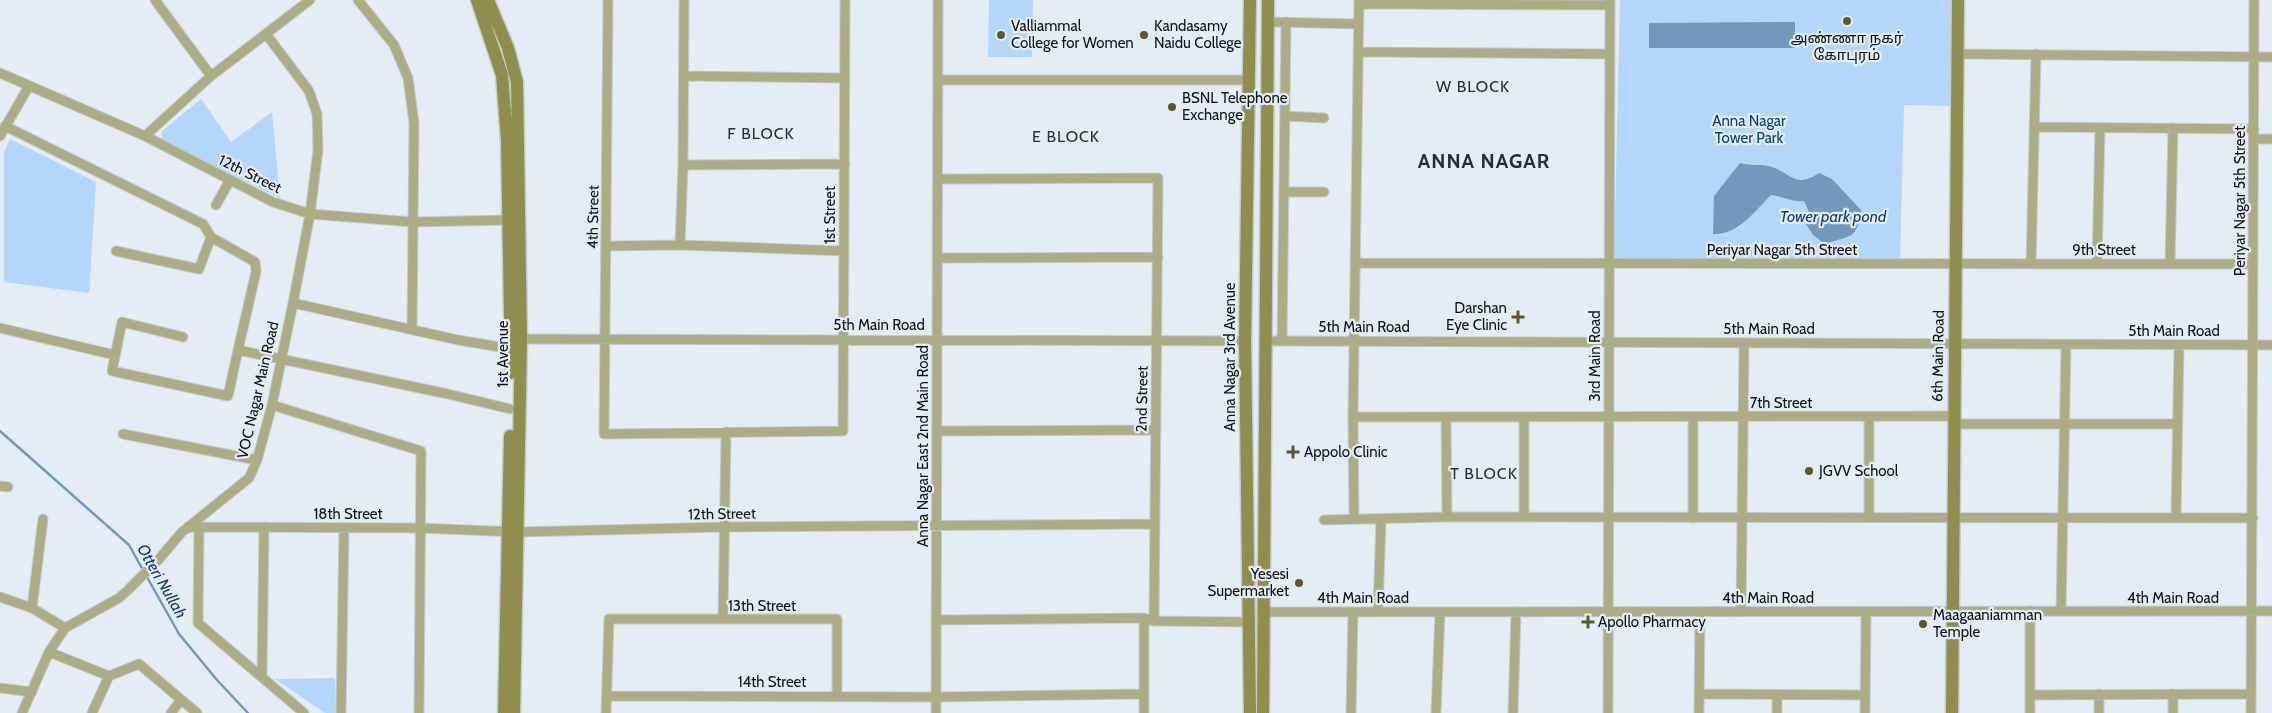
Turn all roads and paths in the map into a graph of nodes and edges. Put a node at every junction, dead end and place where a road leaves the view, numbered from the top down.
1 (155, 0) edge
2 (310, 0) edge
3 (358, 0) edge
4 (477, 0) edge
5 (488, 0) edge
6 (608, 0) edge
7 (684, 0) edge
8 (845, 0) edge
9 (938, 0) edge
10 (1250, 0) edge
11 (1268, 0) edge
12 (1958, 0) edge
13 (2254, 0) edge
14 (1359, 2) edge
15 (1444, 2) edge
16 (1521, 2) edge
17 (1610, 2) edge
18 (1268, 22) junction
19 (1286, 22) junction
20 (1358, 24) junction
21 (266, 34) junction
22 (1358, 52) junction
23 (1610, 54) junction
24 (1957, 54) junction
25 (2036, 54) junction
26 (2254, 56) junction
27 (2272, 56) edge
28 (0, 73) edge
29 (211, 76) junction
30 (684, 76) junction
31 (845, 78) junction
32 (938, 80) junction
33 (1249, 80) junction
34 (29, 86) junction
35 (1285, 116) junction
36 (1324, 118) dead end
37 (5, 126) junction
38 (2034, 127) junction
39 (2100, 128) junction
40 (2173, 128) junction
41 (2254, 129) junction
42 (0, 136) edge
43 (145, 136) junction
44 (2254, 139) junction
45 (2272, 139) edge
46 (844, 164) junction
47 (683, 165) junction
48 (938, 179) junction
49 (230, 180) junction
50 (1284, 192) junction
51 (1324, 192) dead end
52 (216, 205) dead end
53 (310, 214) junction
54 (508, 220) junction
55 (413, 222) junction
56 (211, 237) junction
57 (680, 245) junction
58 (606, 246) junction
59 (116, 251) dead end
60 (844, 251) junction
61 (1158, 257) junction
62 (938, 258) junction
63 (1355, 263) junction
64 (1609, 263) junction
65 (1955, 264) junction
66 (2031, 264) junction
67 (2097, 264) junction
68 (2170, 264) junction
69 (2253, 264) junction
70 (293, 303) junction
71 (0, 328) edge
72 (412, 329) junction
73 (183, 337) dead end
74 (605, 338) junction
75 (843, 339) junction
76 (937, 339) junction
77 (1157, 340) junction
78 (1246, 341) junction
79 (1265, 341) junction
80 (1282, 341) junction
81 (1354, 341) junction
82 (515, 342) junction
83 (1609, 342) junction
84 (1744, 343) junction
85 (1955, 344) junction
86 (2066, 344) junction
87 (2179, 345) junction
88 (2253, 345) junction
89 (2272, 345) edge
90 (238, 350) junction
91 (115, 355) junction
92 (281, 359) junction
93 (272, 405) junction
94 (510, 409) junction
95 (1742, 416) junction
96 (1869, 416) junction
97 (1446, 417) junction
98 (1524, 417) junction
99 (1609, 417) junction
100 (1693, 417) junction
101 (1353, 418) junction
102 (1954, 420) junction
103 (2065, 424) junction
104 (2177, 424) junction
105 (1156, 430) junction
106 (937, 431) junction
107 (726, 432) junction
108 (123, 434) dead end
109 (258, 460) junction
110 (1447, 517) junction
111 (1524, 518) junction
112 (1610, 518) junction
113 (1693, 518) junction
114 (1743, 518) junction
115 (1869, 518) junction
116 (1954, 518) junction
117 (2064, 518) junction
118 (2176, 518) junction
119 (2253, 518) junction
120 (43, 519) dead end
121 (1354, 519) junction
122 (1381, 519) junction
123 (1324, 520) dead end
124 (1155, 524) junction
125 (937, 526) junction
126 (188, 527) junction
127 (199, 527) junction
128 (264, 527) junction
129 (724, 527) junction
130 (344, 528) junction
131 (420, 528) junction
132 (513, 531) junction
133 (0, 597) edge
134 (32, 608) junction
135 (2061, 611) junction
136 (2252, 611) junction
137 (2272, 611) edge
138 (1264, 612) junction
139 (1353, 612) junction
140 (1378, 612) junction
141 (1440, 612) junction
142 (1516, 612) junction
143 (1608, 612) junction
144 (1700, 612) junction
145 (1741, 612) junction
146 (1866, 612) junction
147 (1952, 612) junction
148 (2030, 612) junction
149 (1144, 618) junction
150 (723, 619) junction
151 (936, 620) junction
152 (1154, 621) junction
153 (1250, 622) junction
154 (65, 628) junction
155 (49, 652) junction
156 (262, 675) junction
157 (109, 676) junction
158 (0, 688) edge
159 (32, 692) junction
160 (1144, 694) junction
161 (1699, 694) junction
162 (2099, 694) junction
163 (2173, 694) junction
164 (2251, 694) junction
165 (1777, 695) junction
166 (1865, 695) junction
167 (2030, 695) junction
168 (607, 696) junction
169 (836, 696) junction
170 (936, 697) junction
171 (181, 700) junction
172 (22, 713) edge
173 (92, 713) edge
174 (171, 713) edge
175 (197, 713) edge
176 (304, 713) edge
177 (341, 713) edge
178 (419, 713) edge
179 (504, 713) edge
180 (514, 713) edge
181 (606, 713) edge
182 (936, 713) edge
183 (1144, 713) edge
184 (1250, 713) edge
185 (1263, 713) edge
186 (1351, 713) edge
187 (1436, 713) edge
188 (1513, 713) edge
189 (1608, 713) edge
190 (1698, 713) edge
191 (1777, 713) edge
192 (1865, 713) edge
193 (1952, 713) edge
194 (2030, 713) edge
195 (2099, 713) edge
196 (2173, 713) edge
197 (2251, 713) edge

1 - 29 street
2 - 21 street
3 - 55 street
4 - 54 street, 1st Avenue
5 - 82 street, 1st Avenue
6 - 58 street, 4th Street
7 - 30 street
8 - 31 street, 1st Street
9 - 32 street, Anna Nagar East 2nd Main Road
10 - 33 street, Anna Nagar 3rd Avenue
11 - 18 street
12 - 24 street, 6th Main Road
13 - 26 street, Periyar Nagar 5th Street
14 - 15 street
14 - 20 street
15 - 16 street
16 - 17 street
17 - 23 street, 3rd Main Road
18 - 19 street
18 - 79 street
19 - 20 street
19 - 35 street
20 - 22 street
21 - 29 street
21 - 53 street, VOC Nagar Main Road
22 - 23 street
22 - 63 street
23 - 64 street, 3rd Main Road
24 - 25 street
24 - 65 street, 6th Main Road
25 - 26 street
25 - 38 street
26 - 27 street
26 - 41 street, Periyar Nagar 5th Street
28 - 34 street, 12th Street
29 - 43 street
30 - 31 street
30 - 47 street
31 - 46 street, 1st Street
32 - 33 street
32 - 48 street, Anna Nagar East 2nd Main Road
33 - 78 street, Anna Nagar 3rd Avenue
34 - 37 street
34 - 43 street, 12th Street
35 - 36 street
35 - 50 street
37 - 42 street
37 - 56 street
38 - 39 street
38 - 66 street
39 - 40 street
39 - 67 street
40 - 41 street
40 - 68 street
41 - 44 street, Periyar Nagar 5th Street
43 - 49 street, 12th Street
44 - 45 street
44 - 69 street, Periyar Nagar 5th Street
46 - 47 street
46 - 60 street, 1st Street
47 - 57 street
48 - 61 street, 2nd Street
48 - 62 street, Anna Nagar East 2nd Main Road
49 - 52 street
49 - 53 street, 12th Street
50 - 51 street
50 - 80 street
53 - 55 street, 12th Street
53 - 70 street, VOC Nagar Main Road
54 - 55 street, 12th Street
54 - 82 street, 1st Avenue
55 - 72 street
56 - 59 street
56 - 90 street
57 - 58 street
57 - 60 street
58 - 74 street, 4th Street
60 - 75 street, 1st Street
61 - 62 street
61 - 77 street, 2nd Street
62 - 76 street, Anna Nagar East 2nd Main Road
63 - 64 street
63 - 81 street
64 - 65 street, Periyar Nagar 5th Street
64 - 83 street, 3rd Main Road
65 - 66 street, 9th Street
65 - 85 street, 6th Main Road
66 - 67 street, 9th Street
67 - 68 street, 9th Street
68 - 69 street, 9th Street
69 - 88 street, Periyar Nagar 5th Street
70 - 72 street, 5th Main Road
70 - 92 street, VOC Nagar Main Road
71 - 91 street
72 - 82 street, 5th Main Road
73 - 91 street
74 - 75 street, 5th Main Road
74 - 82 street, 5th Main Road
74 - 107 street, 4th Street
75 - 76 street, 5th Main Road
75 - 107 street, 1st Street
76 - 77 street, 5th Main Road
76 - 106 street, Anna Nagar East 2nd Main Road
77 - 78 street, 5th Main Road
77 - 105 street, 2nd Street
78 - 153 street, Anna Nagar 3rd Avenue
79 - 80 street, 5th Main Road
79 - 138 street
80 - 81 street, 5th Main Road
81 - 83 street, 5th Main Road
81 - 101 street
82 - 94 street, 1st Avenue
82 - 132 street, 1st Avenue
83 - 84 street, 5th Main Road
83 - 99 street, 3rd Main Road
84 - 85 street, 5th Main Road
84 - 95 street
85 - 86 street, 5th Main Road
85 - 102 street, 6th Main Road
86 - 87 street, 5th Main Road
86 - 103 street
87 - 88 street, 5th Main Road
87 - 104 street
88 - 89 street, 5th Main Road
88 - 119 street, Periyar Nagar 5th Street
90 - 91 street
90 - 92 street
92 - 93 street, VOC Nagar Main Road
92 - 94 street
93 - 109 street, VOC Nagar Main Road
93 - 131 street
94 - 132 street, 1st Avenue
95 - 96 street, 7th Street
95 - 100 street, 7th Street
95 - 114 street
96 - 102 street, 7th Street
96 - 115 street
97 - 98 street, 7th Street
97 - 101 street, 7th Street
97 - 110 street
98 - 99 street, 7th Street
98 - 111 street
99 - 100 street, 7th Street
99 - 112 street, 3rd Main Road
100 - 113 street
101 - 121 street
102 - 103 street, 7th Street
102 - 116 street, 6th Main Road
103 - 104 street, 7th Street
103 - 117 street
104 - 118 street
105 - 106 street
105 - 124 street, 2nd Street
106 - 125 street, Anna Nagar East 2nd Main Road
107 - 129 street
108 - 109 street
109 - 126 street, VOC Nagar Main Road
110 - 111 street
110 - 122 street
111 - 112 street
112 - 113 street
112 - 143 street, 3rd Main Road
113 - 114 street
114 - 115 street
114 - 145 street
115 - 116 street
116 - 117 street
116 - 147 street, 6th Main Road
117 - 118 street
117 - 135 street
118 - 119 street
119 - 136 street, Periyar Nagar 5th Street
120 - 134 street
121 - 122 street
121 - 123 street
122 - 140 street
124 - 125 street, 12th Street
124 - 152 street, 2nd Street
125 - 129 street, 12th Street
125 - 151 street, Anna Nagar East 2nd Main Road
126 - 127 street, 18th Street
126 - 154 street, VOC Nagar Main Road
127 - 128 street, 18th Street
127 - 156 street
128 - 130 street, 18th Street
128 - 156 street
129 - 132 street, 12th Street
129 - 150 street
130 - 131 street, 18th Street
130 - 177 street
131 - 132 street, 18th Street
131 - 178 street
132 - 179 street, 1st Avenue
132 - 180 street, 1st Avenue
133 - 134 street
134 - 154 street
135 - 136 street, 4th Main Road
135 - 148 street, 4th Main Road
136 - 137 street, 4th Main Road
136 - 164 street, Periyar Nagar 5th Street
138 - 139 street, 4th Main Road
138 - 185 street
139 - 140 street, 4th Main Road
139 - 186 street
140 - 141 street, 4th Main Road
141 - 142 street, 4th Main Road
141 - 187 street
142 - 143 street, 4th Main Road
142 - 188 street
143 - 144 street, 4th Main Road
143 - 189 street, 3rd Main Road
144 - 145 street, 4th Main Road
144 - 161 street
145 - 146 street, 4th Main Road
146 - 147 street, 4th Main Road
146 - 166 street
147 - 148 street, 4th Main Road
147 - 193 street, 6th Main Road
148 - 167 street
149 - 151 street
149 - 152 street
149 - 160 street
150 - 168 street, 13th Street
150 - 169 street, 13th Street
151 - 170 street, Anna Nagar East 2nd Main Road
152 - 153 street
153 - 184 street, Anna Nagar 3rd Avenue
154 - 155 street, VOC Nagar Main Road
155 - 157 street
155 - 159 street, VOC Nagar Main Road
156 - 176 street
157 - 171 street
157 - 173 street
158 - 159 street
159 - 172 street, VOC Nagar Main Road
160 - 170 street, 14th Street
160 - 183 street
161 - 165 street
161 - 190 street
162 - 163 street
162 - 167 street
162 - 195 street
163 - 164 street
163 - 196 street
164 - 197 street, Periyar Nagar 5th Street
165 - 166 street
165 - 191 street
166 - 192 street
167 - 194 street
168 - 169 street, 14th Street
168 - 181 street
169 - 170 street, 14th Street
170 - 182 street, Anna Nagar East 2nd Main Road
171 - 174 street
171 - 175 street

